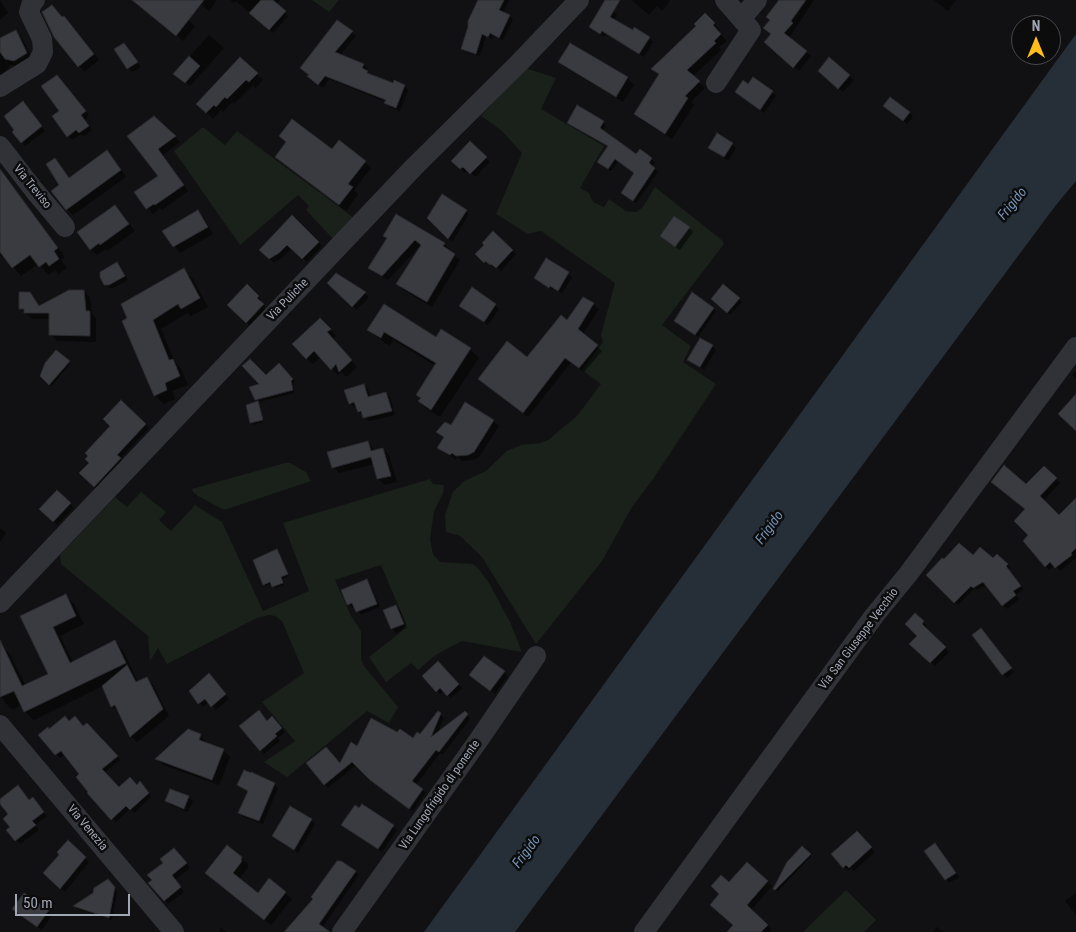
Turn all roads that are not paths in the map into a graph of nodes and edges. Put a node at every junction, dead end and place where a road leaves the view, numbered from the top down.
1 (35, 0) edge
2 (579, 0) edge
3 (725, 0) edge
4 (757, 0) edge
5 (742, 18) junction
6 (716, 83) dead end
7 (0, 86) edge
8 (0, 146) edge
9 (65, 227) dead end
10 (1076, 347) edge
11 (0, 603) edge
12 (536, 656) dead end
13 (0, 724) edge
14 (174, 932) edge
15 (342, 932) edge
16 (644, 932) edge

1 - 7 street
2 - 11 street, Via Puliche
3 - 5 street
4 - 5 street
5 - 6 street
8 - 9 street, Via Treviso
10 - 16 street, Via San Giuseppe Vecchio
12 - 15 street, Via Lungofrigido di ponente
13 - 14 street, Via Venezia

